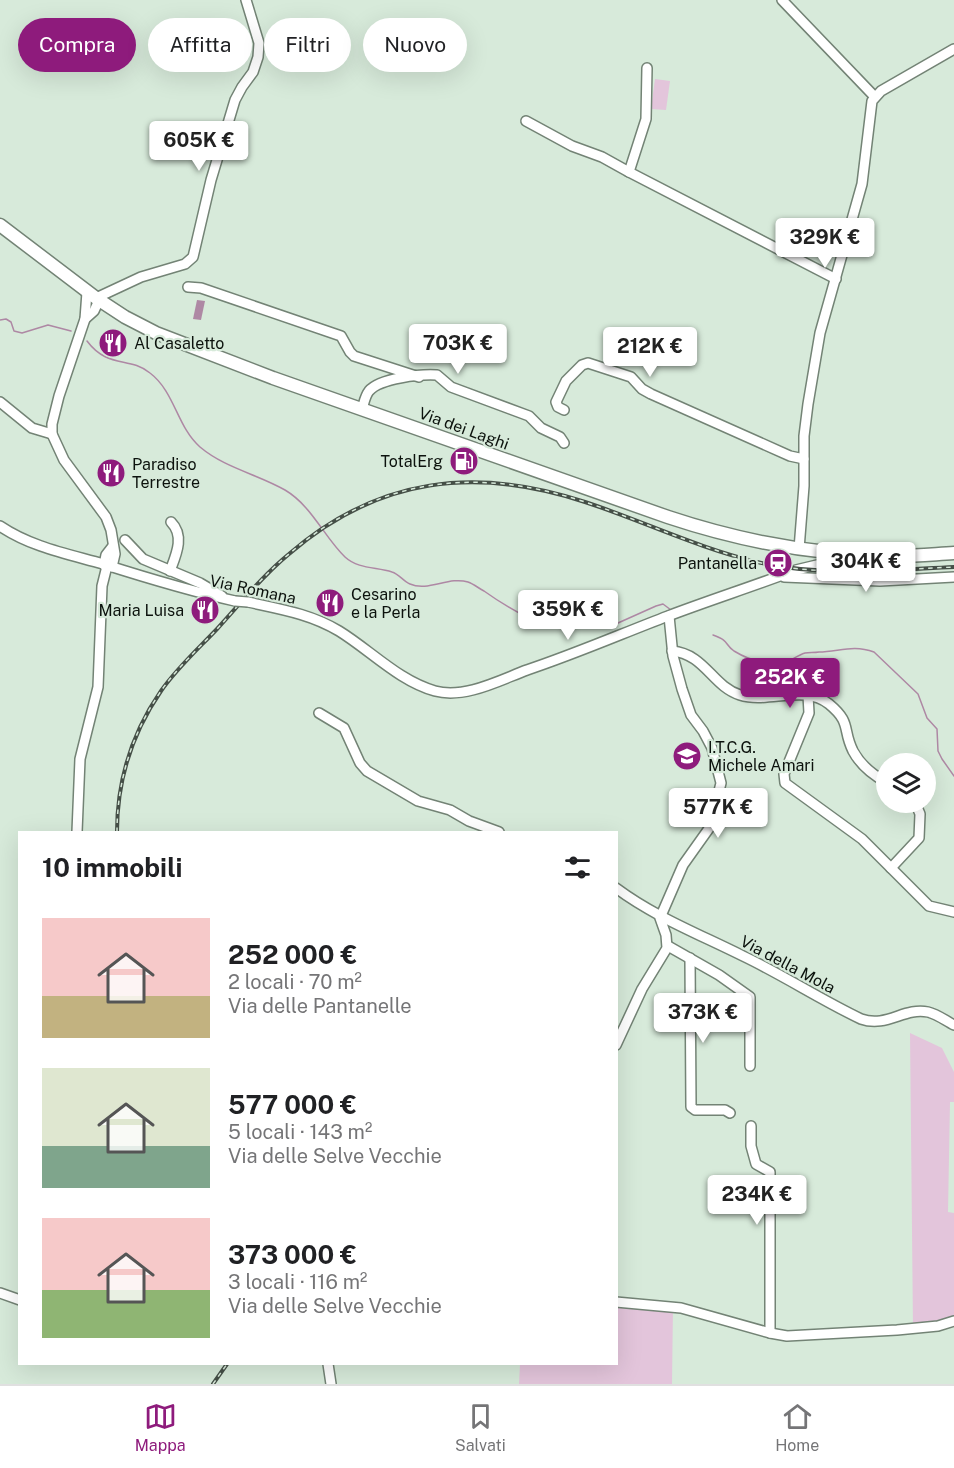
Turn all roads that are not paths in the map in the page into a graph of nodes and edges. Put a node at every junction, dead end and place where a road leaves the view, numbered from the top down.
1 (246, 0) edge
2 (782, 0) edge
3 (954, 49) edge
4 (647, 68) dead end
5 (874, 96) junction
6 (526, 121) dead end
7 (629, 172) junction
8 (0, 225) edge
9 (836, 279) junction
10 (188, 287) dead end
11 (95, 301) junction
12 (419, 377) junction
13 (0, 402) edge
14 (362, 409) junction
15 (564, 410) dead end
16 (52, 434) junction
17 (564, 443) dead end
18 (804, 459) junction
19 (171, 522) dead end
20 (0, 526) edge
21 (125, 540) dead end
22 (799, 549) junction
23 (954, 553) edge
24 (899, 556) junction
25 (108, 566) junction
26 (170, 571) junction
27 (778, 576) junction
28 (954, 577) edge
29 (231, 600) junction
30 (669, 616) junction
31 (672, 651) junction
32 (808, 695) junction
33 (319, 713) dead end
34 (876, 774) edge
35 (920, 813) edge
36 (77, 831) edge
37 (496, 831) edge
38 (891, 868) junction
39 (618, 889) edge
40 (954, 912) edge
41 (660, 916) junction
42 (668, 946) junction
43 (690, 958) junction
44 (954, 1025) edge
45 (618, 1041) edge
46 (750, 1066) dead end
47 (730, 1113) dead end
48 (751, 1126) dead end
49 (0, 1293) edge
50 (18, 1299) edge
51 (618, 1302) edge
52 (954, 1321) edge
53 (770, 1333) junction
54 (328, 1365) edge
55 (331, 1384) edge

1 - 11 street
2 - 5 street
3 - 5 street
4 - 7 street
5 - 9 street
6 - 7 street
7 - 9 street
8 - 11 main road, Via dei Laghi
9 - 18 street
10 - 12 street
11 - 14 main road, Via dei Laghi
11 - 16 street
12 - 14 street
12 - 17 street
13 - 16 street
14 - 22 main road, Via dei Laghi
15 - 18 street
16 - 25 street
18 - 22 street
19 - 26 street
20 - 25 street, Via Romana
21 - 26 street
22 - 24 main road, Via dei Laghi
23 - 24 main road, Via dei Laghi
24 - 27 street, Via Romana
25 - 29 street, Via Romana
25 - 36 street
26 - 29 street
27 - 28 street
27 - 30 street, Via Romana
29 - 30 street, Via Romana, bridge
30 - 31 street
31 - 32 street
31 - 41 street
32 - 34 street
32 - 38 street
33 - 37 street
35 - 38 street
38 - 40 street
39 - 41 street, Via della Mola
41 - 42 street
41 - 44 street, Via della Mola
42 - 43 street
42 - 45 street
43 - 46 street
43 - 47 street
48 - 53 street
49 - 50 street
51 - 53 street
52 - 53 street
54 - 55 street

